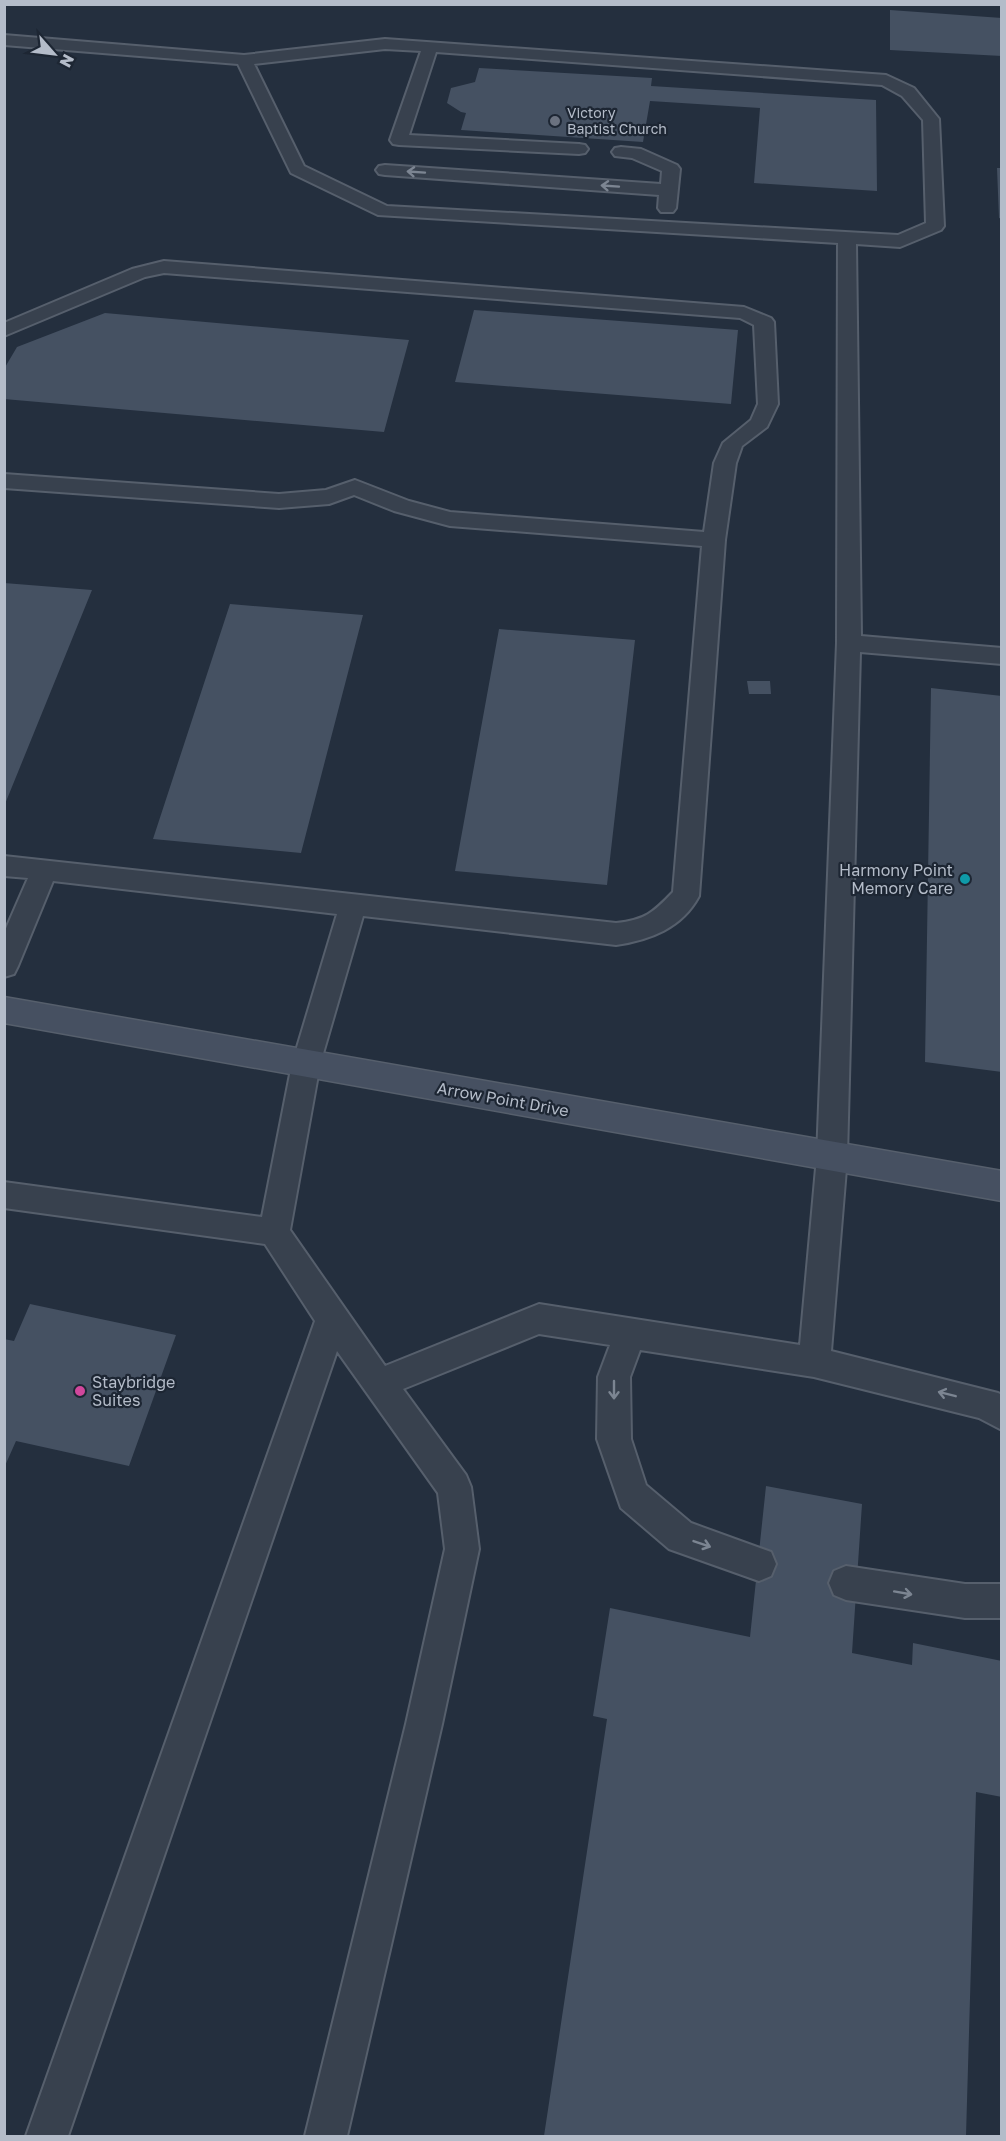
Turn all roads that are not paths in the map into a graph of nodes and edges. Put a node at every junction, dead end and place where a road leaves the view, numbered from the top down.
1 (4, 40) edge
2 (430, 47) junction
3 (243, 60) junction
4 (399, 140) junction
5 (579, 149) dead end
6 (621, 152) dead end
7 (385, 170) junction
8 (669, 190) junction
9 (368, 204) junction
10 (665, 228) junction
11 (847, 239) junction
12 (4, 330) edge
13 (4, 481) edge
14 (714, 540) junction
15 (849, 643) junction
16 (1002, 656) edge
17 (4, 866) edge
18 (45, 870) junction
19 (353, 905) junction
20 (4, 966) edge
21 (4, 1010) edge
22 (306, 1065) junction
23 (832, 1157) junction
24 (1002, 1186) edge
25 (4, 1195) edge
26 (274, 1232) junction
27 (332, 1320) junction
28 (630, 1334) junction
29 (814, 1362) junction
30 (380, 1383) junction
31 (1002, 1414) edge
32 (759, 1564) dead end
33 (846, 1583) dead end
34 (1002, 1601) edge
35 (47, 2136) edge
36 (326, 2136) edge

1 - 3 lane
2 - 3 lane
2 - 4 lane
2 - 11 lane
3 - 9 lane
4 - 5 lane
4 - 7 lane
6 - 8 lane
8 -> 7 lane
7 - 9 lane
8 - 10 lane
9 - 10 lane
10 - 11 lane
11 - 15 lane
12 - 14 lane
13 - 14 lane
14 - 19 lane
15 - 16 lane
15 - 23 lane
17 - 18 lane
18 - 19 lane
18 - 20 lane
19 - 22 lane
21 - 22 street, Arrow Point Drive
22 - 23 street, Arrow Point Drive
22 - 26 lane
23 - 24 street, Arrow Point Drive
23 - 29 lane
25 - 26 lane
26 - 27 lane
27 - 30 lane
27 - 35 lane
28 - 29 lane
28 - 30 lane
28 -> 32 lane
31 -> 29 lane
30 - 36 lane
33 -> 34 lane

